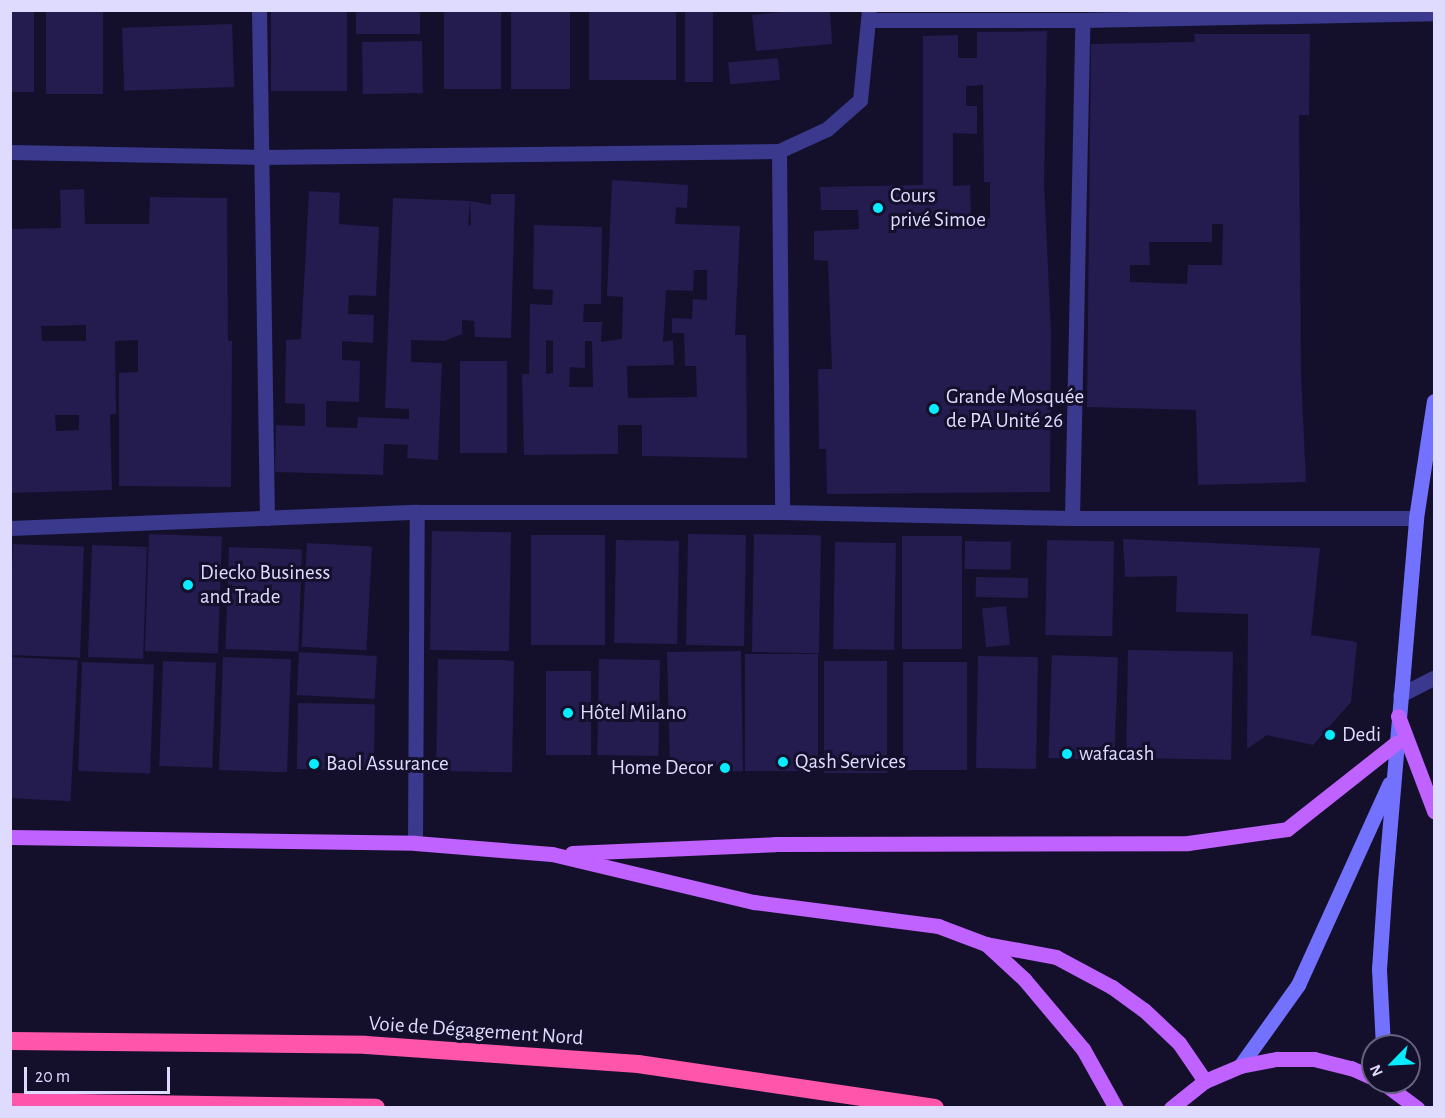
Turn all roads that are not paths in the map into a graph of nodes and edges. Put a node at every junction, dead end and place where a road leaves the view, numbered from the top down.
1 (259, 10) edge
2 (1434, 14) edge
3 (869, 15) edge
4 (1082, 20) junction
5 (779, 151) junction
6 (10, 152) edge
7 (260, 157) junction
8 (1434, 401) edge
9 (417, 512) junction
10 (782, 512) junction
11 (267, 518) junction
12 (1072, 518) junction
13 (1416, 518) junction
14 (10, 528) edge
15 (1434, 678) edge
16 (1400, 695) junction
17 (1398, 716) junction
18 (1396, 743) junction
19 (1394, 773) junction
20 (1434, 812) edge
21 (10, 837) edge
22 (415, 843) junction
23 (552, 854) junction
24 (986, 944) junction
25 (1382, 1034) edge
26 (10, 1041) edge
27 (1240, 1066) junction
28 (1361, 1072) edge
29 (1205, 1081) junction
30 (1399, 1094) edge
31 (10, 1102) edge
32 (376, 1107) edge
33 (935, 1107) edge
34 (1116, 1107) edge
35 (1171, 1107) edge
36 (1417, 1107) edge

1 - 7 street
2 - 4 street
3 - 4 street
3 - 5 street
4 - 12 street
5 - 7 street
5 - 10 street
6 - 7 street
7 - 11 street
8 - 13 street
9 - 10 street
9 - 11 street
9 - 22 street
10 - 12 street
11 - 14 street
12 - 13 street
13 - 16 street
15 - 16 street
16 - 17 street
17 - 18 street
17 - 20 main road
18 - 19 street
18 - 23 main road
19 - 25 street
19 - 27 street
21 - 22 main road
22 - 23 main road
23 - 24 main road
24 - 29 main road
24 - 34 main road
26 - 33 highway, Voie de Dégagement Nord
27 - 28 main road
27 - 29 main road
29 - 35 main road
30 - 36 main road
31 - 32 highway

